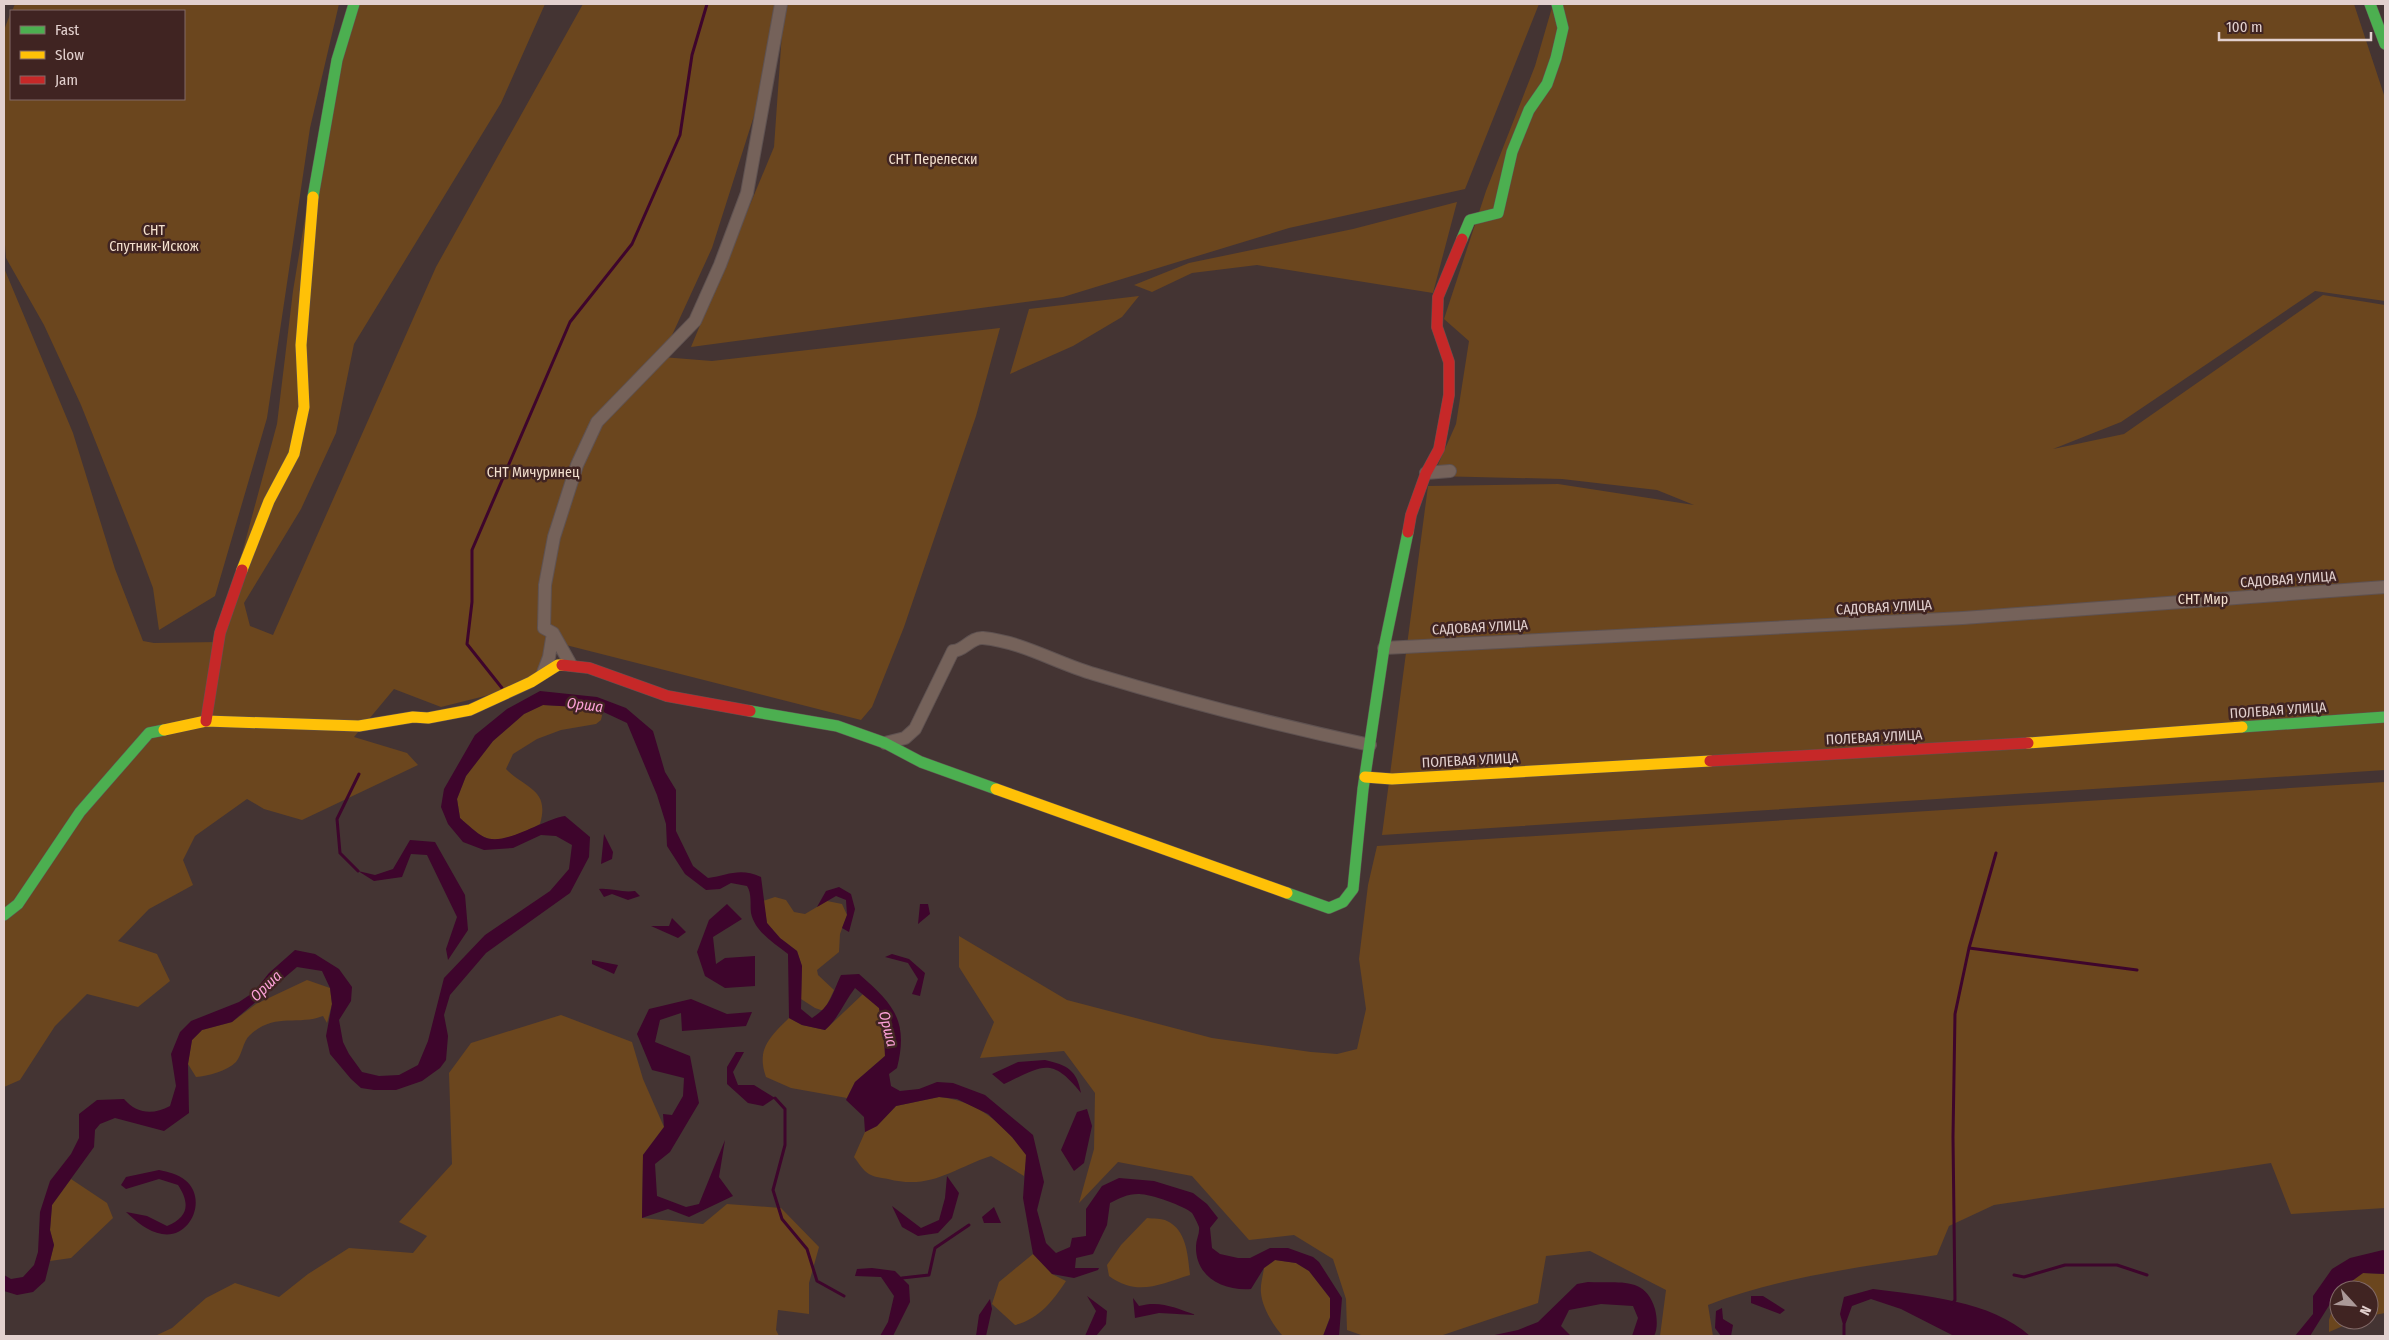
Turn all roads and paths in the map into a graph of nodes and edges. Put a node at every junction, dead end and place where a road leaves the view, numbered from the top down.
1 (354, 4) edge
2 (780, 4) edge
3 (1557, 4) edge
4 (2370, 4) edge
5 (2385, 44) edge
6 (1450, 471) dead end
7 (1426, 473) junction
8 (2385, 587) edge
9 (553, 633) junction
10 (1384, 648) junction
11 (571, 666) junction
12 (543, 674) junction
13 (2385, 718) edge
14 (206, 721) junction
15 (885, 743) junction
16 (1370, 745) junction
17 (1365, 777) junction
18 (4, 915) edge

1 - 14 street
2 - 9 street
3 - 7 street
4 - 5 street
6 - 7 street
7 - 10 street
8 - 10 street, САДОВАЯ УЛИЦА
9 - 11 street
9 - 12 street
10 - 16 street
11 - 12 street
11 - 15 street
12 - 14 street
13 - 17 street, ПОЛЕВАЯ УЛИЦА
14 - 18 street
15 - 16 street
15 - 17 street
16 - 17 street

